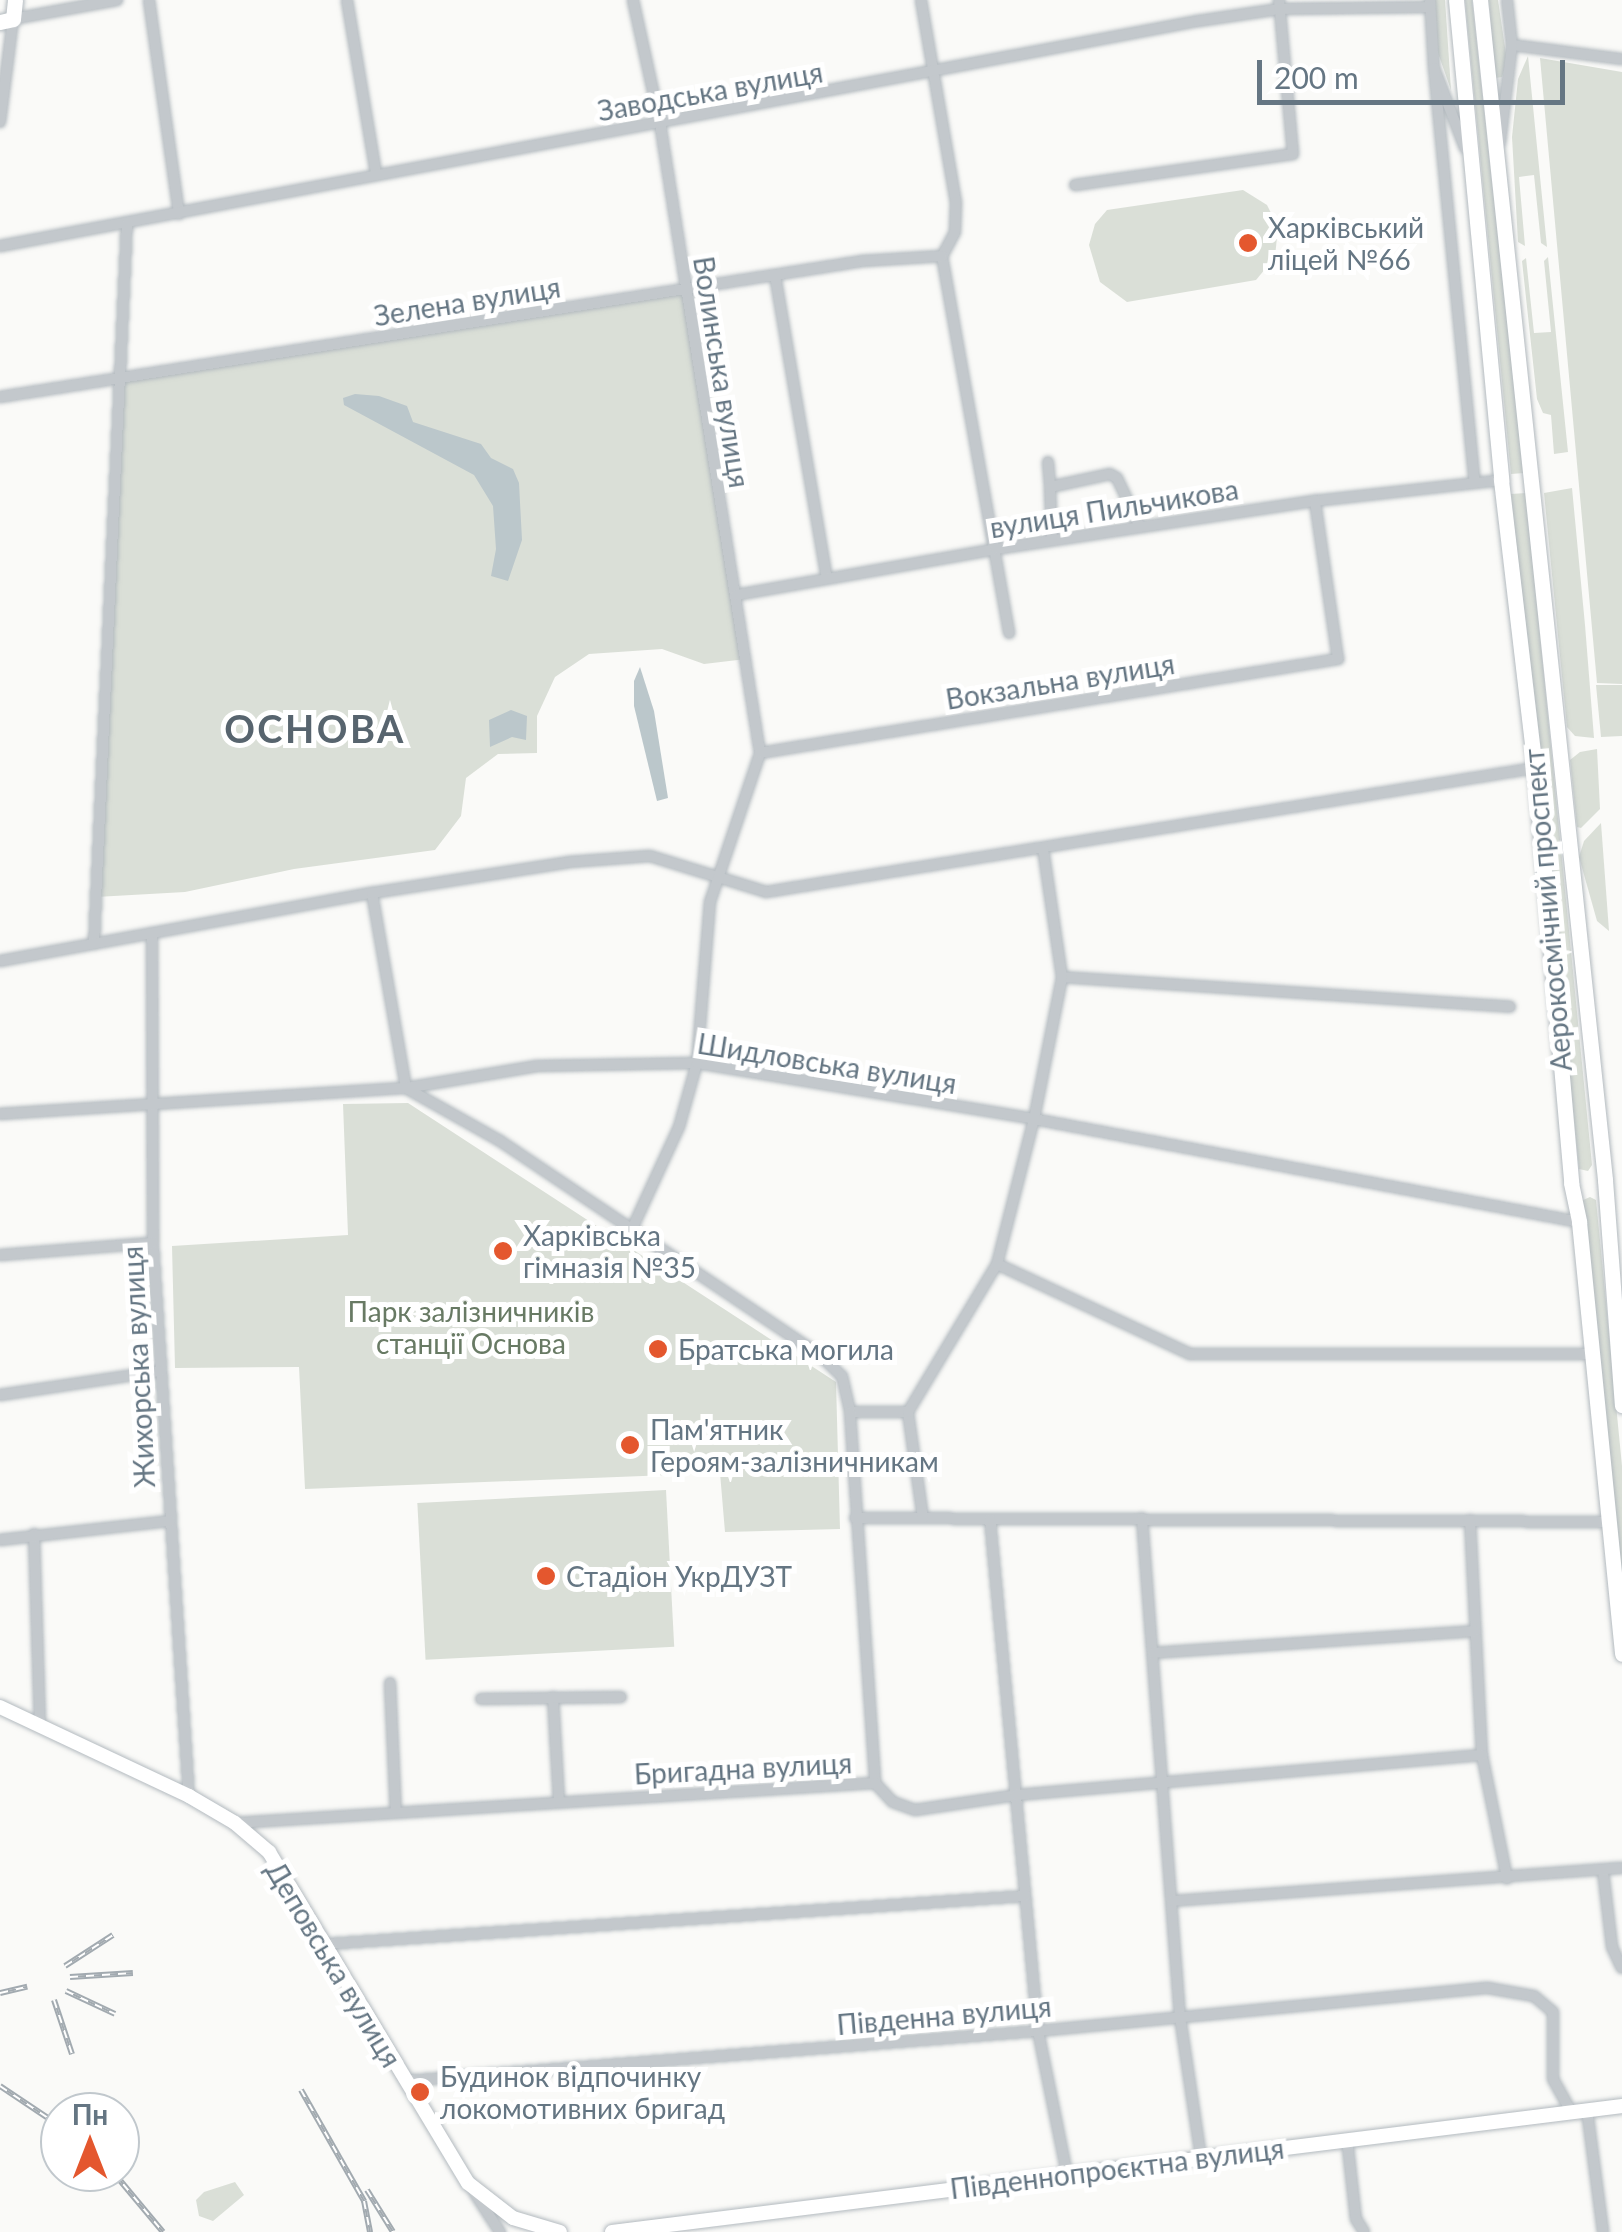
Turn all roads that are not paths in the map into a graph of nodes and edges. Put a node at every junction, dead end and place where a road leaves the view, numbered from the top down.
1 (14, 0) edge
2 (117, 0) edge
3 (149, 0) edge
4 (347, 0) edge
5 (633, 0) edge
6 (921, 0) edge
7 (1456, 0) edge
8 (1480, 0) edge
9 (1506, 0) edge
10 (1430, 3) edge
11 (1279, 4) edge
12 (6, 20) edge
13 (1512, 45) junction
14 (1622, 59) edge
15 (1434, 68) junction
16 (932, 75) junction
17 (0, 122) edge
18 (660, 123) junction
19 (1497, 160) junction
20 (1470, 166) junction
21 (376, 174) junction
22 (1074, 186) dead end
23 (178, 214) junction
24 (127, 224) junction
25 (0, 246) edge
26 (942, 256) junction
27 (775, 275) junction
28 (686, 290) junction
29 (116, 378) junction
30 (0, 397) edge
31 (1048, 462) dead end
32 (1500, 480) junction
33 (1475, 483) junction
34 (1050, 487) junction
35 (1315, 501) junction
36 (1140, 527) junction
37 (1052, 540) junction
38 (996, 549) junction
39 (827, 578) junction
40 (736, 596) junction
41 (1009, 633) dead end
42 (760, 753) junction
43 (1535, 768) junction
44 (1044, 848) junction
45 (720, 877) junction
46 (372, 893) junction
47 (152, 934) junction
48 (94, 944) junction
49 (0, 961) edge
50 (1062, 977) junction
51 (1510, 1007) dead end
52 (697, 1063) junction
53 (406, 1088) junction
54 (152, 1106) junction
55 (0, 1114) edge
56 (1034, 1119) junction
57 (1605, 1180) junction
58 (1571, 1183) junction
59 (1578, 1222) junction
60 (632, 1228) junction
61 (153, 1243) junction
62 (0, 1256) edge
63 (997, 1264) junction
64 (1592, 1354) junction
65 (161, 1371) junction
66 (0, 1395) edge
67 (1622, 1405) edge
68 (850, 1412) junction
69 (908, 1412) junction
70 (855, 1518) junction
71 (923, 1518) junction
72 (1142, 1518) junction
73 (990, 1520) junction
74 (1470, 1520) junction
75 (170, 1521) junction
76 (1608, 1522) junction
77 (34, 1534) junction
78 (0, 1540) edge
79 (1475, 1631) junction
80 (1153, 1653) junction
81 (1622, 1654) edge
82 (390, 1683) dead end
83 (552, 1697) junction
84 (621, 1697) dead end
85 (481, 1699) dead end
86 (0, 1707) edge
87 (40, 1726) junction
88 (1482, 1755) junction
89 (1163, 1782) junction
90 (874, 1783) junction
91 (1016, 1795) junction
92 (189, 1796) junction
93 (559, 1802) junction
94 (396, 1812) junction
95 (235, 1823) junction
96 (1622, 1868) edge
97 (1603, 1871) junction
98 (1507, 1878) junction
99 (1025, 1896) junction
100 (1172, 1901) junction
101 (326, 1944) junction
102 (1622, 1968) edge
103 (1180, 2017) junction
104 (1038, 2031) junction
105 (404, 2081) junction
106 (1622, 2106) edge
107 (1579, 2111) junction
108 (1347, 2139) junction
109 (1201, 2157) junction
110 (1068, 2174) junction
111 (468, 2183) junction
112 (500, 2232) edge
113 (560, 2232) edge
114 (612, 2232) edge
115 (1364, 2232) edge
116 (1603, 2232) edge

1 - 12 main road
2 - 12 street
3 - 23 street
4 - 21 street
5 - 18 street, Волинська вулиця
6 - 16 street
7 - 20 main road, Аерокосмічний проспект
8 - 19 main road, Аерокосмічний проспект
9 - 13 street, Аерокосмічний проспект
10 - 11 street, Заводська вулиця
10 - 15 street, Аерокосмічний проспект
11 - 16 street, Заводська вулиця
11 - 22 street
12 - 17 street
13 - 14 street
13 - 19 street, Аерокосмічний проспект
15 - 20 street, Аерокосмічний проспект
15 - 33 street, Аерокосмічний проспект
16 - 18 street, Заводська вулиця
16 - 26 street
18 - 21 street, Заводська вулиця
18 - 28 street, Волинська вулиця
19 - 57 main road, Аерокосмічний проспект
20 - 32 main road, Аерокосмічний проспект
21 - 23 street, Заводська вулиця
23 - 24 street, Заводська вулиця
24 - 25 street, Заводська вулиця
24 - 29 street
26 - 27 street, Зелена вулиця
26 - 38 street
27 - 28 street, Зелена вулиця
27 - 39 street
28 - 29 street, Зелена вулиця
28 - 40 street, Волинська вулиця
29 - 30 street, Зелена вулиця
29 - 48 street
31 - 34 street
32 - 33 street, вулиця Пильчикова
32 - 43 main road, Аерокосмічний проспект
33 - 35 street, вулиця Пильчикова
34 - 36 street
34 - 37 street
35 - 36 street, вулиця Пильчикова
35 - 42 street, Вокзальна вулиця
36 - 37 street, вулиця Пильчикова
37 - 38 street, вулиця Пильчикова
38 - 39 street, вулиця Пильчикова
38 - 41 street
39 - 40 street, вулиця Пильчикова
40 - 42 street, Волинська вулиця
42 - 45 street
43 - 44 street
43 - 58 main road, Аерокосмічний проспект
44 - 45 street
44 - 50 street
45 - 46 street
45 - 52 street
46 - 47 street
46 - 53 street
47 - 48 street
47 - 54 street, Жихорська вулиця
48 - 49 street
50 - 51 street
50 - 56 street
52 - 53 street, Шидловська вулиця
52 - 56 street, Шидловська вулиця
52 - 60 street
53 - 54 street, Шидловська вулиця
53 - 60 street
54 - 55 street, Шидловська вулиця
54 - 61 street, Жихорська вулиця
56 - 59 street, Шидловська вулиця
56 - 63 street
57 - 58 main road
57 - 67 main road, Аерокосмічний проспект
58 - 59 main road, Аерокосмічний проспект
59 - 64 main road, Аерокосмічний проспект
60 - 68 street
61 - 62 street
61 - 65 street, Жихорська вулиця
63 - 64 street
63 - 69 street
64 - 76 main road, Аерокосмічний проспект
65 - 66 street
65 - 75 street, Жихорська вулиця
68 - 69 street
68 - 70 street
69 - 71 street
70 - 71 street
70 - 90 street
71 - 73 street
72 - 73 street
72 - 74 street
72 - 80 street
73 - 91 street
74 - 76 street
74 - 79 street
75 - 77 street
75 - 92 street, Жихорська вулиця
76 - 81 main road, Аерокосмічний проспект
77 - 78 street
77 - 87 street
79 - 80 street
79 - 88 street
80 - 89 street
82 - 94 street
83 - 84 street
83 - 85 street
83 - 93 street
86 - 87 main road, Деповська вулиця
87 - 92 main road, Деповська вулиця
88 - 89 street, Бригадна вулиця
88 - 98 street
89 - 91 street, Бригадна вулиця
89 - 100 street
90 - 91 street, Бригадна вулиця
90 - 93 street, Бригадна вулиця
91 - 99 street
92 - 95 main road, Деповська вулиця
93 - 94 street, Бригадна вулиця
94 - 95 street, Бригадна вулиця
95 - 101 main road, Деповська вулиця
96 - 97 street
97 - 98 street
97 - 102 street
98 - 100 street
99 - 101 street
99 - 104 street
100 - 103 street
101 - 105 main road, Деповська вулиця
103 - 104 street, Південна вулиця
103 - 107 street, Південна вулиця
103 - 109 street
104 - 105 street, Південна вулиця
104 - 110 street
105 - 111 main road, Деповська вулиця
106 - 107 main road, Південнопроєктна вулиця
107 - 108 main road, Південнопроєктна вулиця
107 - 116 street, Південна вулиця
108 - 109 main road, Південнопроєктна вулиця
108 - 115 street
109 - 110 main road, Південнопроєктна вулиця
110 - 114 main road, Південнопроєктна вулиця
111 - 112 street
111 - 113 main road

